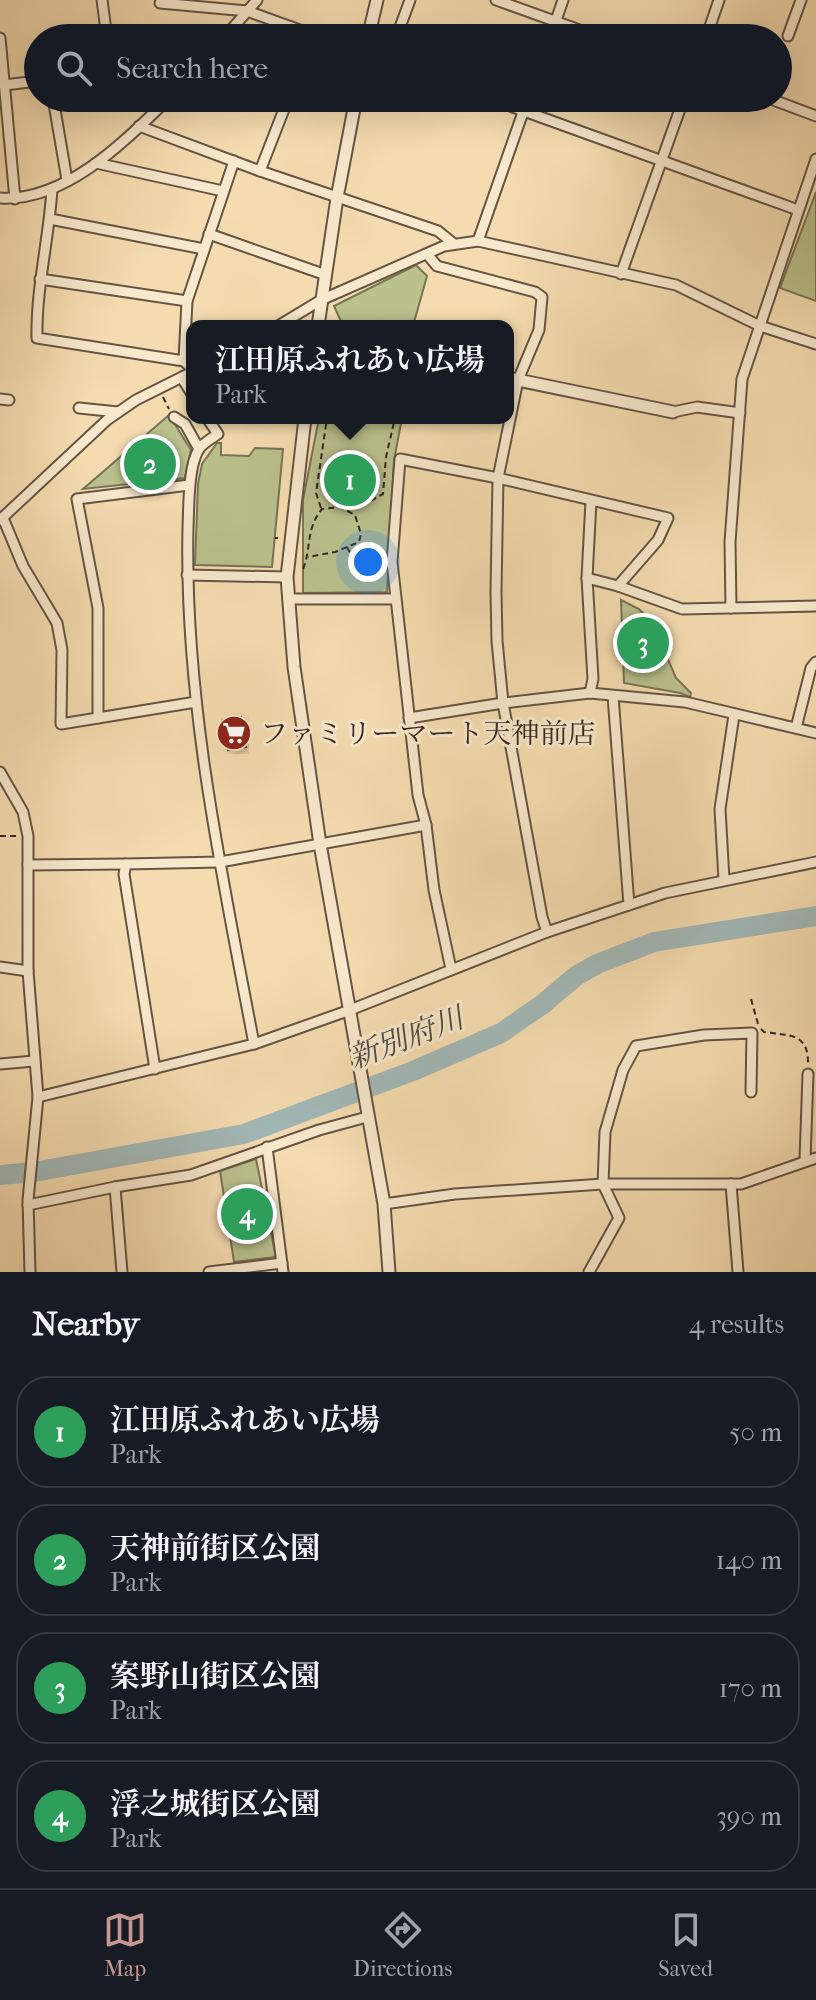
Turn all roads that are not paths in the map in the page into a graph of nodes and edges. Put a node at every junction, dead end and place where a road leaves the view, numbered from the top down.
1 (102, 0) edge
2 (257, 0) edge
3 (377, 0) edge
4 (410, 0) edge
5 (496, 0) edge
6 (563, 0) edge
7 (719, 0) edge
8 (801, 0) edge
9 (160, 3) dead end
10 (247, 11) junction
11 (556, 21) junction
12 (105, 24) edge
13 (236, 24) edge
14 (283, 24) edge
15 (371, 24) edge
16 (401, 24) edge
17 (555, 24) edge
18 (564, 24) edge
19 (711, 24) edge
20 (792, 25) edge
21 (0, 38) edge
22 (24, 83) edge
23 (4, 85) junction
24 (792, 107) edge
25 (55, 112) edge
26 (154, 112) edge
27 (283, 112) edge
28 (353, 112) edge
29 (524, 112) edge
30 (527, 112) edge
31 (679, 112) edge
32 (816, 116) edge
33 (139, 126) junction
34 (816, 159) edge
35 (661, 160) junction
36 (234, 161) junction
37 (96, 163) junction
38 (260, 171) junction
39 (67, 180) junction
40 (52, 189) junction
41 (223, 191) junction
42 (0, 198) edge
43 (337, 198) junction
44 (15, 199) junction
45 (798, 210) junction
46 (50, 219) junction
47 (209, 234) junction
48 (478, 241) junction
49 (454, 244) junction
50 (204, 249) junction
51 (427, 254) junction
52 (621, 274) junction
53 (326, 275) junction
54 (40, 279) junction
55 (321, 300) junction
56 (187, 301) junction
57 (186, 320) edge
58 (288, 320) edge
59 (319, 320) edge
60 (186, 321) edge
61 (760, 326) junction
62 (816, 344) edge
63 (184, 361) junction
64 (186, 363) edge
65 (186, 375) edge
66 (514, 377) edge
67 (182, 378) junction
68 (514, 379) edge
69 (186, 384) edge
70 (79, 408) dead end
71 (118, 412) junction
72 (673, 412) joint
73 (740, 413) junction
74 (174, 417) road end
75 (211, 424) edge
76 (304, 424) edge
77 (506, 424) edge
78 (199, 449) junction
79 (498, 478) junction
80 (189, 485) junction
81 (591, 501) junction
82 (1, 519) edge
83 (187, 575) junction
84 (287, 577) junction
85 (587, 578) junction
86 (618, 586) junction
87 (288, 599) junction
88 (394, 599) junction
89 (816, 606) edge
90 (731, 608) junction
91 (814, 667) edge
92 (590, 693) junction
93 (613, 696) junction
94 (196, 702) junction
95 (503, 703) junction
96 (734, 715) junction
97 (98, 718) junction
98 (409, 718) junction
99 (796, 728) junction
100 (816, 733) edge
101 (0, 772) edge
102 (426, 825) junction
103 (320, 844) junction
104 (220, 862) junction
105 (816, 862) edge
106 (126, 864) junction
107 (28, 865) junction
108 (724, 880) junction
109 (629, 905) junction
110 (547, 932) junction
111 (0, 967) edge
112 (451, 969) junction
113 (28, 971) junction
114 (350, 1010) junction
115 (254, 1044) junction
116 (34, 1061) junction
117 (0, 1064) edge
118 (155, 1069) junction
119 (808, 1074) road end
120 (751, 1092) dead end
121 (38, 1101) junction
122 (367, 1117) junction
123 (267, 1147) junction
124 (811, 1159) edge
125 (603, 1184) junction
126 (731, 1184) junction
127 (115, 1187) junction
128 (28, 1202) junction
129 (384, 1204) junction
130 (282, 1267) edge
131 (30, 1272) edge
132 (122, 1272) edge
133 (209, 1272) edge
134 (389, 1272) edge
135 (589, 1272) edge
136 (738, 1272) edge

1 - 12 street
2 - 10 street
3 - 15 street
4 - 16 street
5 - 11 street
6 - 11 street
7 - 19 street
8 - 20 street
9 - 10 street
10 - 13 street
10 - 14 street
11 - 17 street
11 - 18 street
21 - 23 street
22 - 23 street
23 - 44 street
24 - 32 street
25 - 39 street
26 - 33 street
27 - 38 street
28 - 43 street
29 - 48 street
30 - 35 street
31 - 35 street
33 - 36 street
33 - 37 street
34 - 45 street
35 - 45 street
35 - 52 street
36 - 38 street
36 - 41 street
37 - 39 street
37 - 41 street
38 - 43 street
39 - 40 street
40 - 44 street
40 - 46 street
41 - 47 street
42 - 44 street
43 - 49 street
43 - 53 street
45 - 61 street
46 - 50 street
46 - 54 street
47 - 50 street
47 - 53 street
48 - 49 street
48 - 52 street
49 - 51 street
50 - 56 street
51 - 55 street
51 - 66 street
52 - 61 street
53 - 55 street
54 - 56 street
54 - 63 street
55 - 58 street
55 - 59 street
56 - 57 street
60 - 63 street
61 - 62 street
61 - 73 street
63 - 64 street
65 - 67 street
67 - 69 street
67 - 71 street
68 - 72 street
70 - 71 street
71 - 82 street
72 - 73 street
73 - 90 street
74 - 78 street
75 - 78 street
76 - 84 street
77 - 79 street
78 - 80 street
79 - 81 street
79 - 88 street
79 - 95 street
80 - 83 street
80 - 97 street
81 - 85 street
81 - 86 street
82 - 97 street
83 - 84 street
83 - 94 street
84 - 87 street
85 - 86 street
85 - 92 street
86 - 90 street
87 - 88 street
87 - 103 street
88 - 98 street
89 - 90 street
91 - 99 street
92 - 93 street
92 - 95 street
93 - 96 street
93 - 109 street
94 - 97 street
94 - 104 street
95 - 98 street
95 - 110 street
96 - 99 street
96 - 108 street
98 - 102 street
99 - 100 street
101 - 107 street
102 - 103 street
102 - 112 street
103 - 104 street
103 - 114 street
104 - 106 street
104 - 115 street
105 - 108 street
106 - 107 street
106 - 118 street
107 - 113 street
108 - 109 street
109 - 110 street
110 - 112 street
111 - 113 street
112 - 114 street
113 - 116 street
114 - 115 street
114 - 122 street
115 - 118 street
116 - 117 street
116 - 121 street
118 - 121 street
119 - 124 street
120 - 125 street
121 - 128 street
122 - 123 street
122 - 129 street
123 - 127 street
123 - 130 street
124 - 126 street
125 - 126 street
125 - 129 street
125 - 135 street
126 - 136 street
127 - 128 street
127 - 132 street
128 - 131 street
129 - 134 street
130 - 133 street

